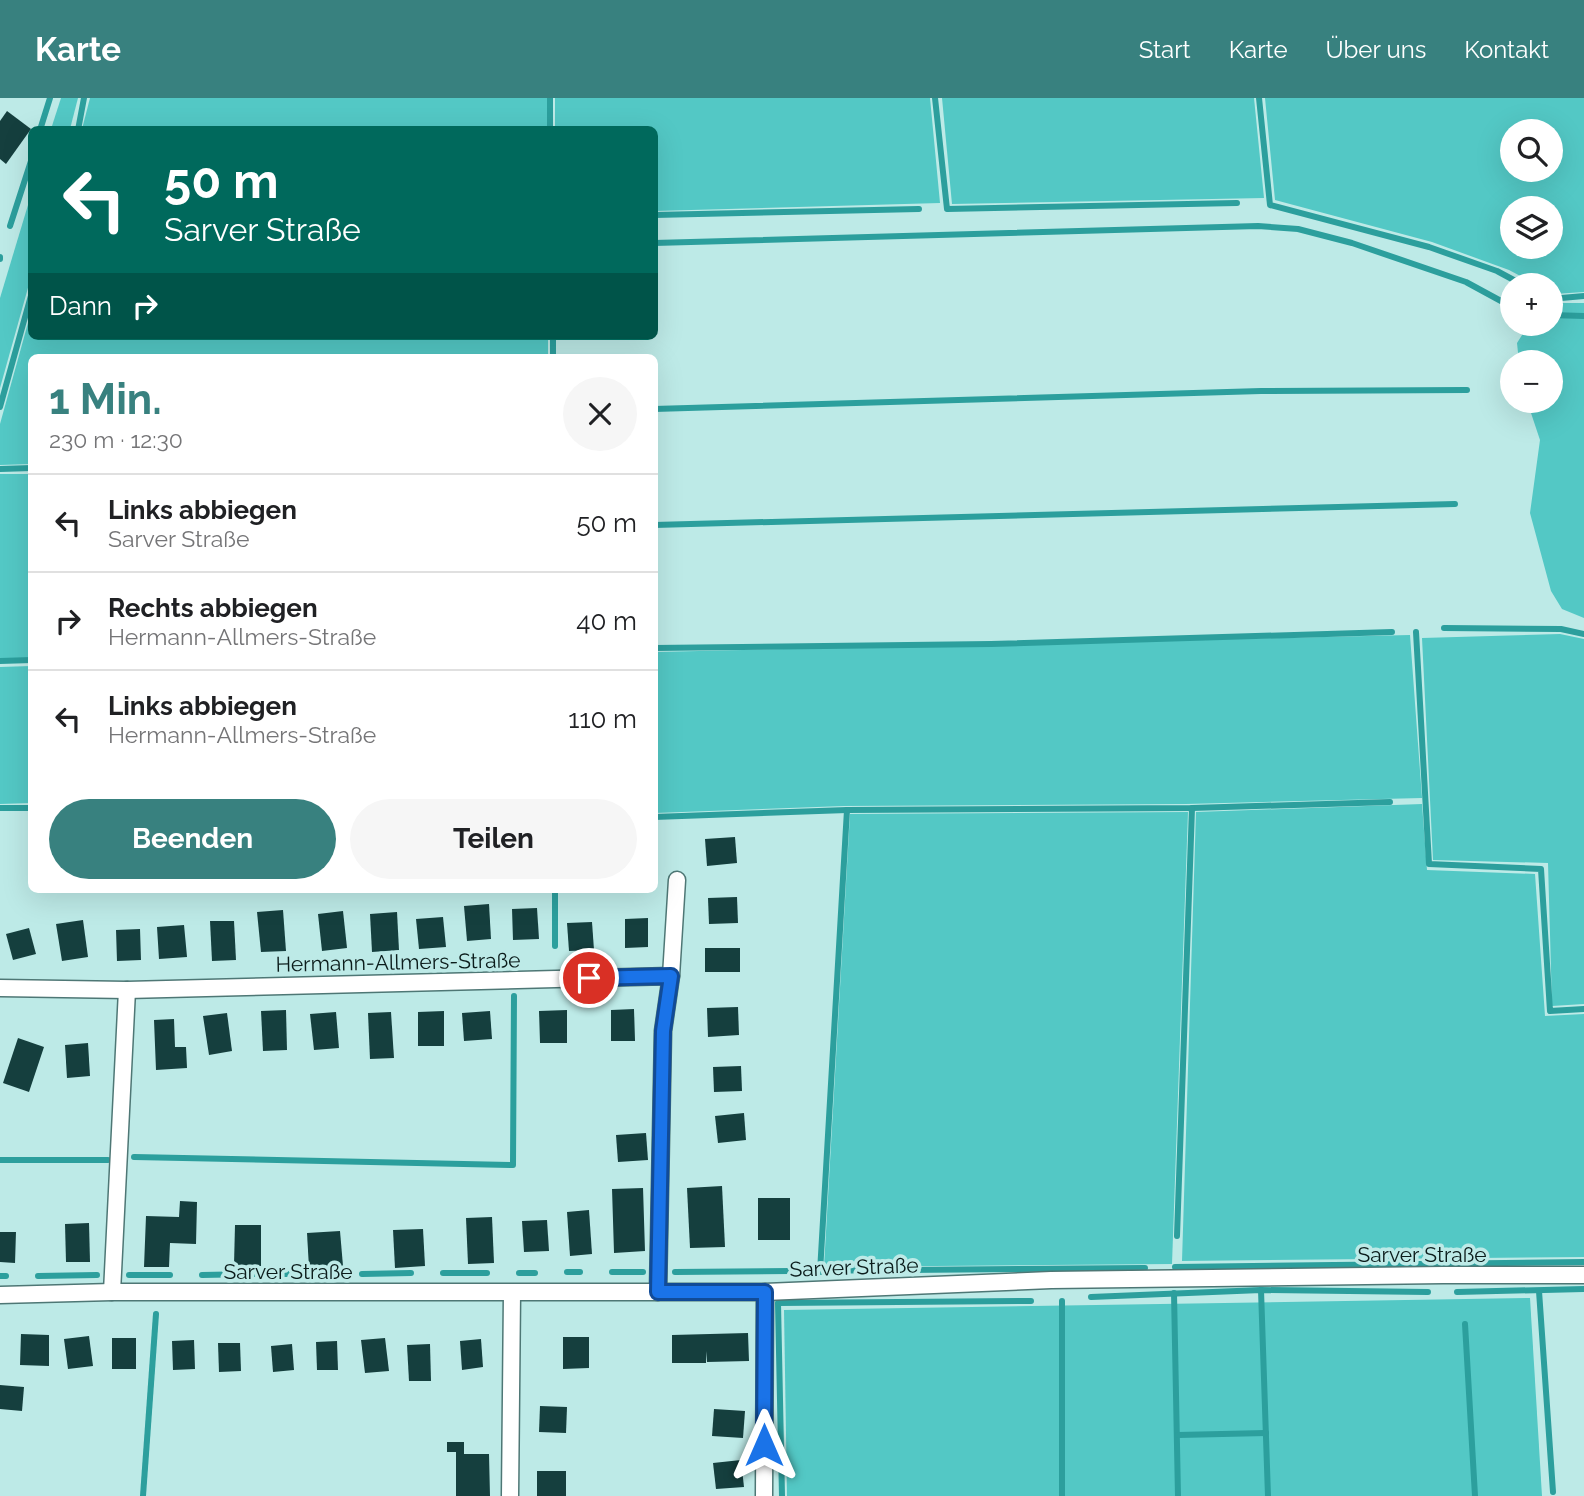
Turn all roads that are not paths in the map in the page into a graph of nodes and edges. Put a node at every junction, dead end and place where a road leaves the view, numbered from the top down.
1 (677, 880) dead end
2 (671, 976) junction
3 (0, 988) edge
4 (127, 990) junction
5 (1584, 1275) edge
6 (112, 1292) junction
7 (658, 1292) junction
8 (765, 1292) junction
9 (512, 1293) junction
10 (0, 1295) edge
11 (510, 1496) edge
12 (764, 1496) edge

1 - 2 street
2 - 4 street, Hermann-Allmers-Straße
2 - 7 street
3 - 4 street, Hermann-Allmers-Straße
4 - 6 street
5 - 8 street, Sarver Straße
6 - 9 street, Sarver Straße
6 - 10 street, Sarver Straße
7 - 8 street, Sarver Straße
7 - 9 street, Sarver Straße
8 - 12 street
9 - 11 street

